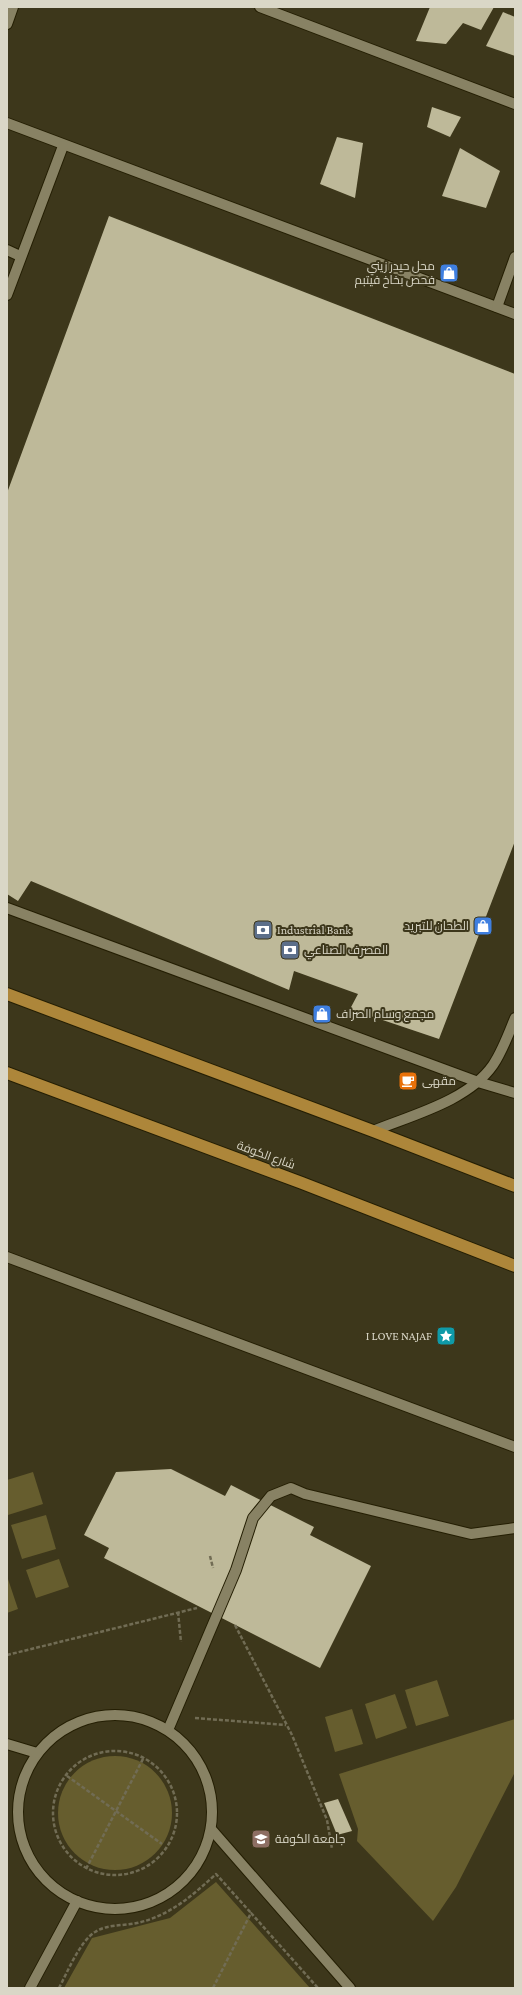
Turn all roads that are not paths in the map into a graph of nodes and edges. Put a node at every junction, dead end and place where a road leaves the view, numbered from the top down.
1 (13, 7) edge
2 (260, 7) edge
3 (7, 24) edge
4 (515, 104) edge
5 (7, 123) edge
6 (63, 146) junction
7 (7, 250) edge
8 (20, 256) junction
9 (515, 256) edge
10 (7, 295) edge
11 (497, 307) junction
12 (515, 314) edge
13 (7, 908) edge
14 (7, 994) edge
15 (515, 1018) edge
16 (7, 1073) edge
17 (478, 1082) junction
18 (515, 1093) edge
19 (374, 1131) junction
20 (515, 1186) edge
21 (7, 1257) edge
22 (515, 1266) edge
23 (515, 1447) edge
24 (515, 1528) edge
25 (168, 1730) junction
26 (7, 1744) edge
27 (37, 1753) junction
28 (211, 1829) junction
29 (77, 1901) junction
30 (30, 1988) edge
31 (350, 1988) edge

1 - 3 street
2 - 4 street
5 - 6 street
6 - 8 street
6 - 11 street
7 - 8 street
8 - 10 street
9 - 11 street
11 - 12 street
13 - 17 street
14 - 19 highway
15 - 17 street
16 - 22 highway, شارع الكوفة
17 - 18 street
17 - 19 street
19 - 20 highway
21 - 23 street
24 - 25 street
25 - 27 street
25 - 28 street
26 - 27 street
27 - 29 street
28 - 29 street
28 - 31 street
29 - 30 street

